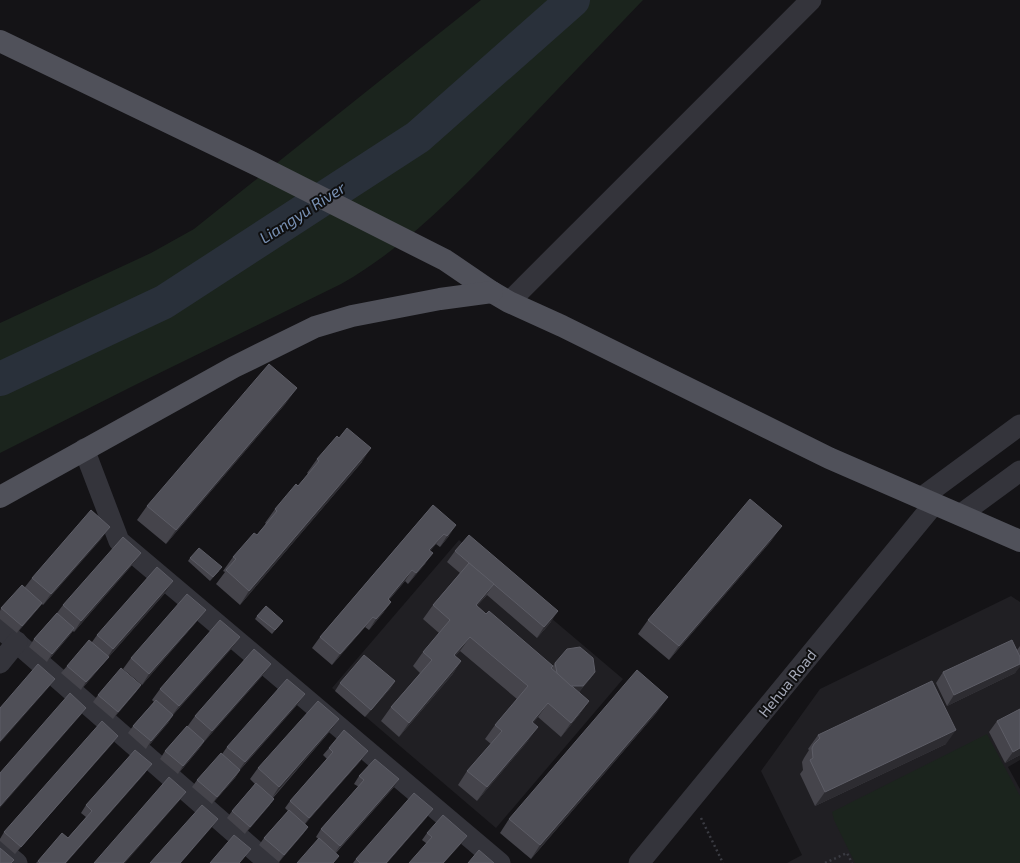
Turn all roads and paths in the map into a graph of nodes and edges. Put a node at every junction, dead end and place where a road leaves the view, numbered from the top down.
1 (811, 0) edge
2 (0, 41) edge
3 (0, 54) edge
4 (267, 177) junction
5 (500, 297) junction
6 (1020, 425) edge
7 (84, 449) junction
8 (1020, 471) edge
9 (0, 497) edge
10 (928, 501) junction
11 (960, 515) junction
12 (1020, 541) edge
13 (0, 628) edge
14 (17, 642) junction
15 (0, 663) edge
16 (692, 799) junction
17 (0, 848) edge
18 (17, 863) edge
19 (269, 863) edge
20 (500, 863) edge
21 (639, 863) edge
22 (723, 863) edge
23 (826, 863) edge
24 (852, 863) edge

1 - 5 street
2 - 4 main road
3 - 4 main road
4 - 5 main road
5 - 7 main road
5 - 10 main road
6 - 10 street, Hehua Road
7 - 9 main road
7 - 20 street
8 - 11 street
10 - 11 main road
10 - 16 street, Hehua Road
11 - 12 main road
13 - 14 street
14 - 15 street
14 - 19 street
16 - 21 street, Hehua Road
16 - 22 path
17 - 18 street
23 - 24 path

